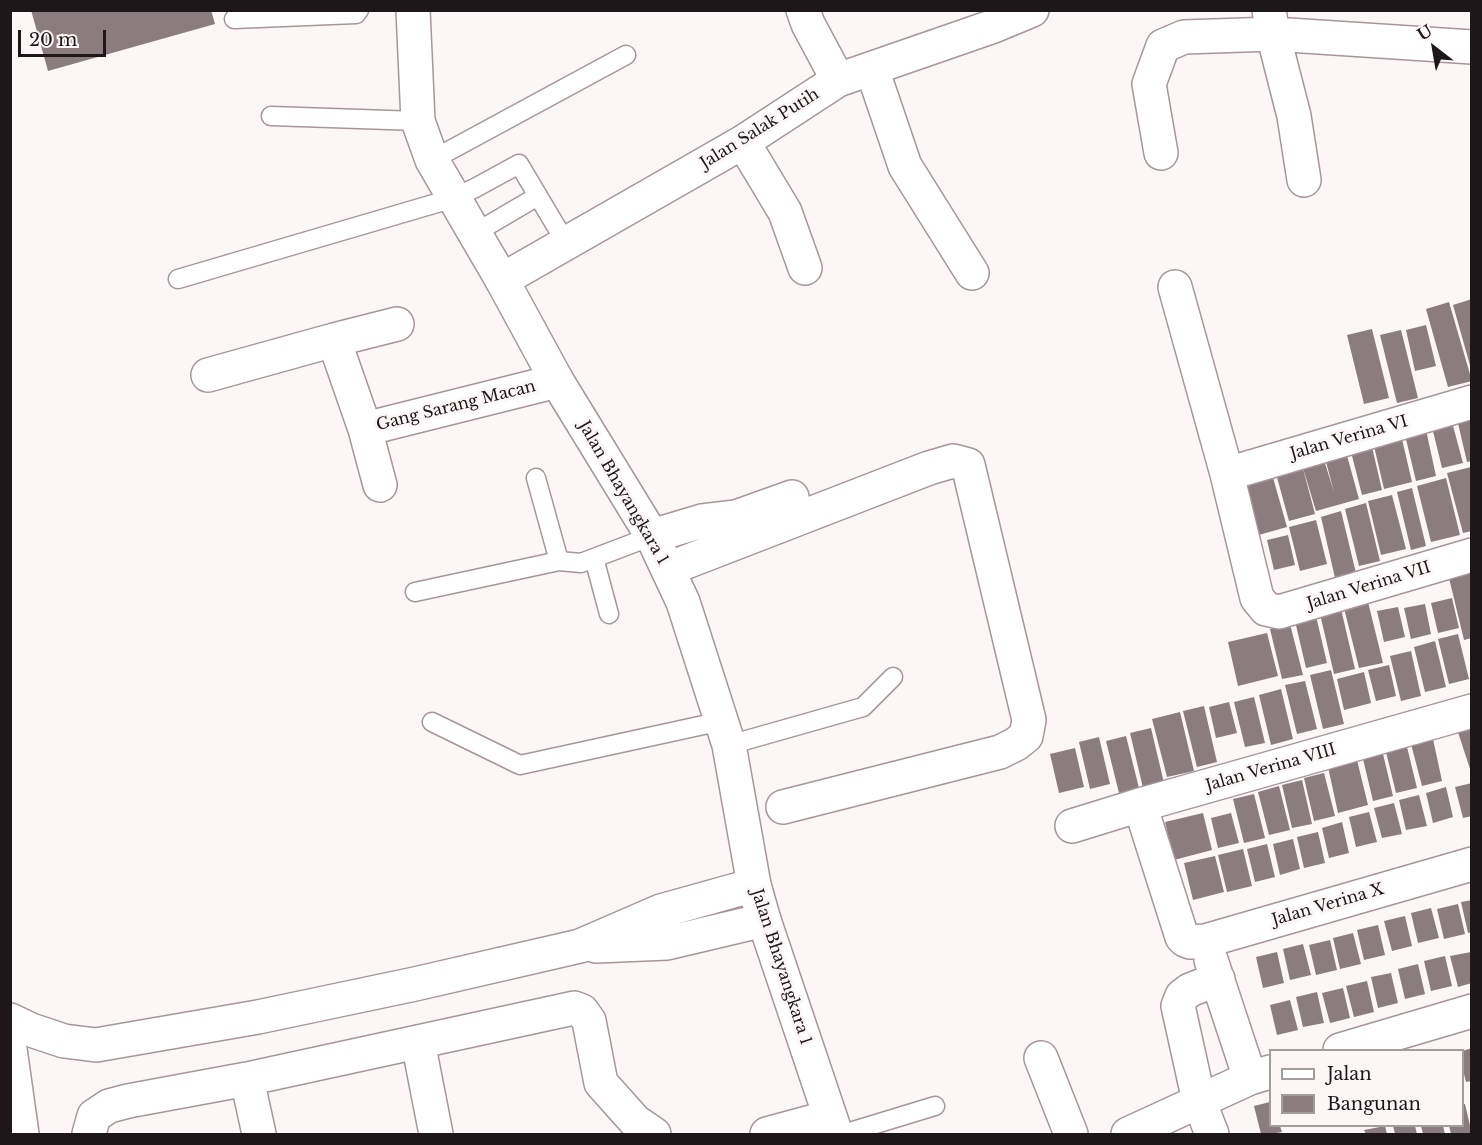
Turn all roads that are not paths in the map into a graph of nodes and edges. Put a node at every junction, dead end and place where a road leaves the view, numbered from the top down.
1 (359, 10) edge
2 (413, 10) edge
3 (803, 10) edge
4 (1032, 10) edge
5 (234, 19) dead end
6 (1271, 22) edge
7 (1472, 47) edge
8 (626, 55) dead end
9 (872, 69) junction
10 (838, 80) junction
11 (271, 116) dead end
12 (418, 122) junction
13 (743, 141) junction
14 (1161, 153) dead end
15 (432, 160) junction
16 (1304, 180) dead end
17 (538, 196) junction
18 (454, 198) junction
19 (475, 233) junction
20 (566, 243) junction
21 (805, 268) dead end
22 (972, 273) dead end
23 (178, 279) dead end
24 (502, 280) junction
25 (1175, 287) dead end
26 (397, 324) dead end
27 (334, 339) junction
28 (208, 375) dead end
29 (556, 381) junction
30 (1472, 402) edge
31 (365, 429) junction
32 (1227, 474) junction
33 (536, 478) dead end
34 (380, 485) dead end
35 (792, 497) dead end
36 (652, 536) junction
37 (1472, 555) edge
38 (594, 558) junction
39 (559, 561) junction
40 (668, 569) junction
41 (415, 592) dead end
42 (609, 614) dead end
43 (893, 677) dead end
44 (1472, 711) edge
45 (432, 722) dead end
46 (726, 733) junction
47 (1140, 805) junction
48 (783, 807) dead end
49 (1072, 826) dead end
50 (1472, 864) edge
51 (754, 885) junction
52 (764, 921) junction
53 (1195, 941) junction
54 (580, 946) junction
55 (1218, 980) junction
56 (1472, 1011) edge
57 (10, 1020) edge
58 (418, 1042) junction
59 (10, 1049) edge
60 (1343, 1049) edge
61 (1041, 1058) dead end
62 (1260, 1075) edge
63 (247, 1079) junction
64 (1199, 1101) junction
65 (935, 1106) dead end
66 (836, 1129) edge
67 (22, 1134) edge
68 (88, 1134) edge
69 (258, 1134) edge
70 (436, 1134) edge
71 (654, 1134) edge
72 (766, 1134) edge
73 (1071, 1134) edge
74 (1128, 1134) edge
75 (1212, 1134) edge

1 - 5 lane
2 - 12 main road, Jalan Bhayangkara 1
3 - 10 main road
4 - 9 main road, Jalan Salak Putih
6 - 7 main road
6 - 14 main road
6 - 16 main road
8 - 15 lane
9 - 10 main road, Jalan Salak Putih
9 - 22 main road
10 - 13 main road, Jalan Salak Putih
11 - 12 lane
12 - 15 main road, Jalan Bhayangkara 1
13 - 20 main road, Jalan Salak Putih
13 - 21 main road
15 - 18 main road, Jalan Bhayangkara 1
17 - 18 lane
17 - 19 lane
17 - 20 lane
18 - 19 main road, Jalan Bhayangkara 1
18 - 23 lane
19 - 24 main road, Jalan Bhayangkara 1
20 - 24 main road, Jalan Salak Putih
24 - 29 main road, Jalan Bhayangkara 1
25 - 32 main road
26 - 27 main road
27 - 28 main road
27 - 31 main road, Gang Sarang Macan
29 - 31 main road, Gang Sarang Macan
29 - 36 main road, Jalan Bhayangkara 1
30 - 32 main road, Jalan Verina VI
31 - 34 main road
32 - 37 main road, Jalan Verina VII
33 - 39 lane
35 - 36 main road
36 - 38 lane
36 - 40 main road, Jalan Bhayangkara 1
38 - 39 lane
38 - 42 lane
39 - 41 lane
40 - 46 main road, Jalan Bhayangkara 1
40 - 48 main road
43 - 46 lane
44 - 47 main road, Jalan Verina VIII
45 - 46 lane
46 - 51 main road, Jalan Bhayangkara 1
47 - 49 main road, Jalan Verina VIII
47 - 53 main road
50 - 53 main road, Jalan Verina X
51 - 52 main road, Jalan Bhayangkara 1
51 - 54 main road
52 - 54 main road
52 - 66 main road, Jalan Bhayangkara 1
53 - 55 main road
54 - 57 main road
55 - 62 main road
55 - 64 main road
56 - 60 main road
58 - 63 main road
58 - 70 main road
58 - 71 main road
59 - 67 main road
61 - 73 main road
62 - 64 main road
63 - 68 main road
63 - 69 main road
64 - 74 main road
64 - 75 main road
65 - 66 lane
66 - 72 main road

